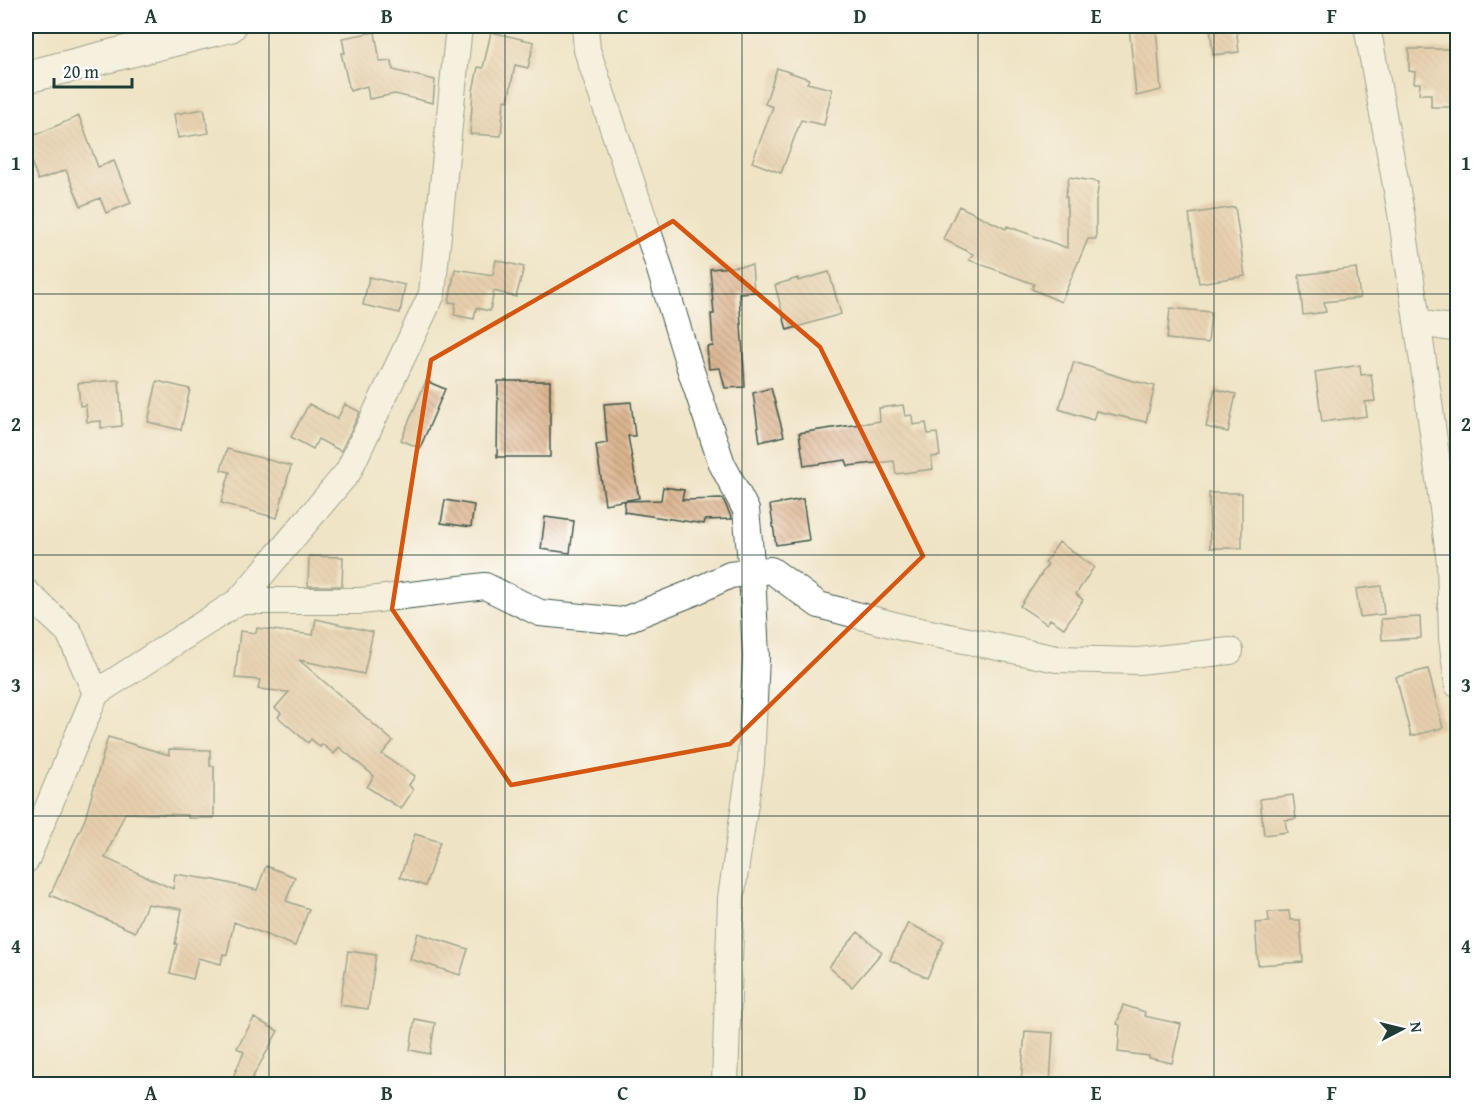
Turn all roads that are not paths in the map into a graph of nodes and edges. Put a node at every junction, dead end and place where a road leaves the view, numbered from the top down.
1 (230, 26) edge
2 (459, 26) edge
3 (585, 26) edge
4 (1367, 26) edge
5 (178, 32) edge
6 (26, 77) edge
7 (1418, 323) junction
8 (1458, 329) edge
9 (752, 572) junction
10 (26, 592) edge
11 (239, 601) junction
12 (1455, 638) edge
13 (1230, 651) dead end
14 (1458, 685) edge
15 (96, 693) junction
16 (26, 860) edge
17 (725, 1084) edge

1 - 5 street
2 - 11 street
3 - 9 street
4 - 7 street
5 - 6 street
7 - 8 street
7 - 12 street
9 - 11 street
9 - 13 street
9 - 17 street
10 - 15 street
11 - 15 street
12 - 14 street
15 - 16 street

